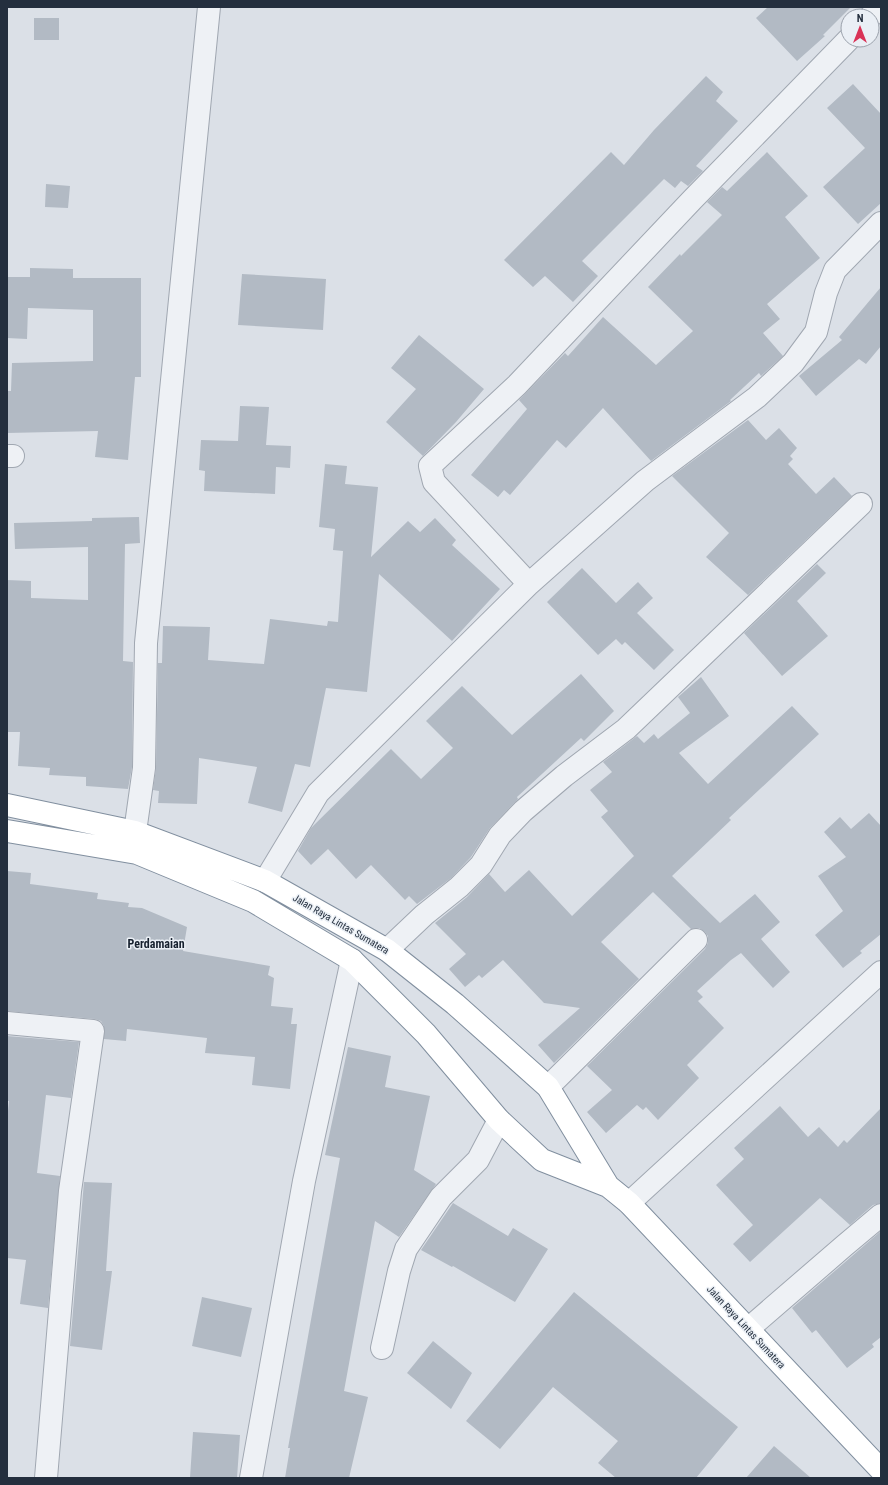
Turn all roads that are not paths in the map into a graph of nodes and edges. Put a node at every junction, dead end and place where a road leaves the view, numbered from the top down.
1 (209, 7) edge
2 (840, 48) edge
3 (881, 223) edge
4 (861, 504) dead end
5 (529, 584) junction
6 (7, 805) edge
7 (7, 831) edge
8 (135, 832) junction
9 (265, 881) junction
10 (696, 940) dead end
11 (387, 950) junction
12 (352, 960) junction
13 (881, 972) edge
14 (7, 1023) edge
15 (548, 1087) junction
16 (499, 1120) junction
17 (608, 1186) junction
18 (629, 1203) junction
19 (881, 1216) edge
20 (748, 1329) junction
21 (382, 1348) dead end
22 (881, 1470) edge
23 (46, 1478) edge
24 (251, 1478) edge

1 - 8 street
2 - 5 street
3 - 5 street
4 - 11 street
5 - 9 street
6 - 8 highway, Jalan Raya Lintas Sumatera
7 - 12 highway, Jalan Raya Lintas Sumatera
8 - 9 highway, Jalan Raya Lintas Sumatera
9 - 11 highway, Jalan Raya Lintas Sumatera
10 - 15 street
11 - 15 highway, Jalan Raya Lintas Sumatera
12 - 16 highway, Jalan Raya Lintas Sumatera
12 - 24 street
13 - 18 street
14 - 23 street
15 - 17 highway, Jalan Raya Lintas Sumatera
16 - 17 highway, Jalan Raya Lintas Sumatera
16 - 21 street
17 - 18 highway, Jalan Raya Lintas Sumatera
18 - 20 highway, Jalan Raya Lintas Sumatera
19 - 20 street
20 - 22 highway, Jalan Raya Lintas Sumatera

